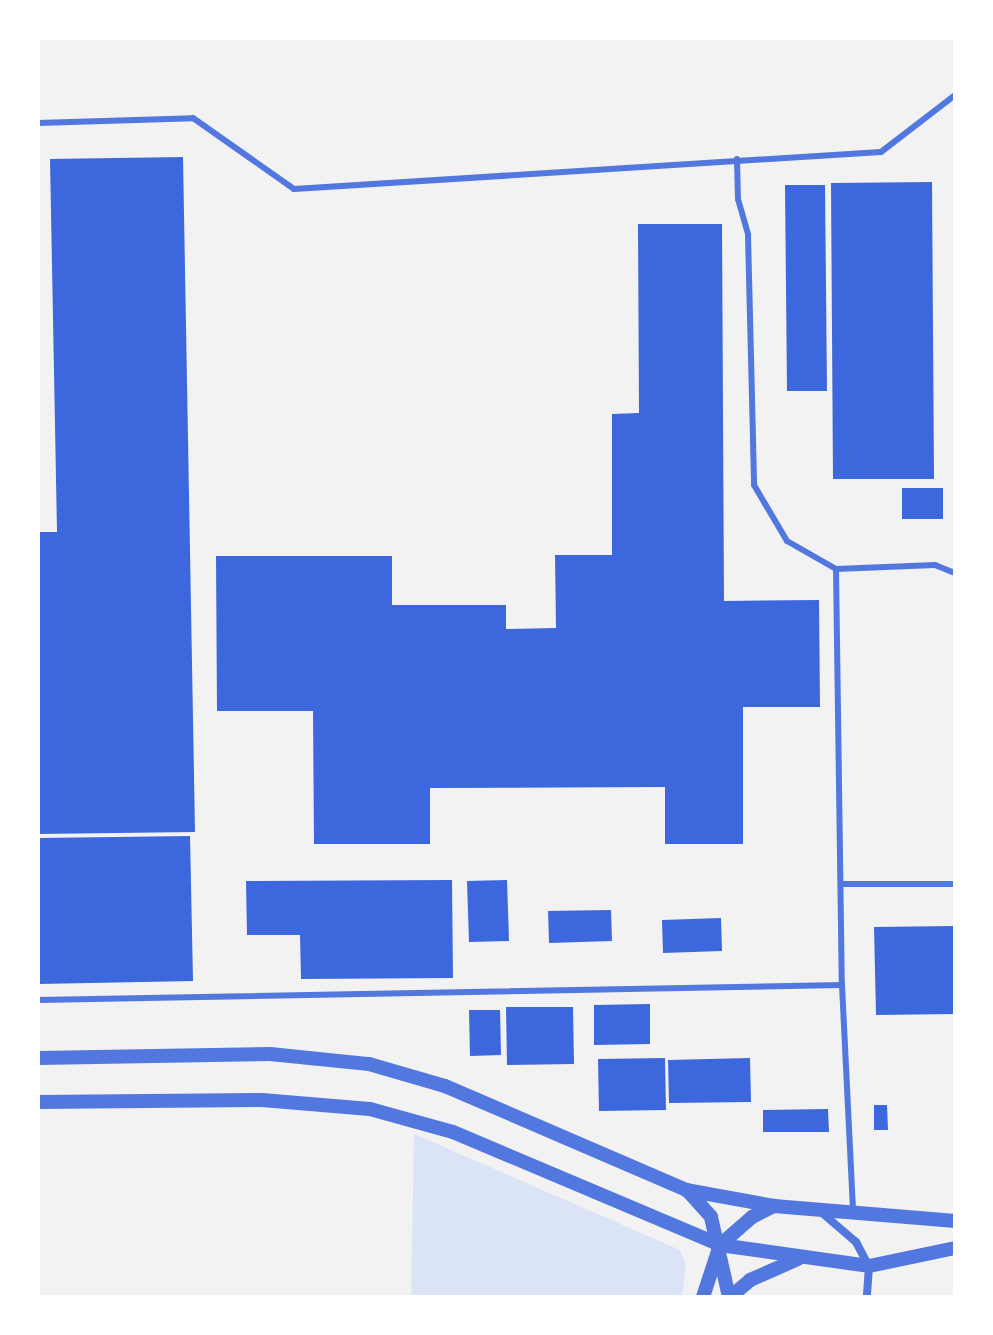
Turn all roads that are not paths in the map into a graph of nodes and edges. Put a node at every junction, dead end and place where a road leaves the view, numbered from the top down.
1 (955, 95) edge
2 (38, 123) edge
3 (737, 159) junction
4 (836, 569) junction
5 (955, 573) edge
6 (841, 884) junction
7 (955, 884) edge
8 (842, 985) junction
9 (38, 1000) edge
10 (38, 1058) edge
11 (38, 1102) edge
12 (686, 1190) junction
13 (774, 1206) junction
14 (820, 1211) junction
15 (853, 1214) junction
16 (955, 1221) edge
17 (720, 1245) junction
18 (955, 1248) edge
19 (799, 1259) junction
20 (869, 1266) junction
21 (703, 1297) edge
22 (730, 1297) edge
23 (867, 1297) edge

1 - 3 lane
2 - 3 lane
3 - 4 lane
4 - 5 lane
4 - 6 lane
6 - 7 lane
6 - 8 lane
8 - 9 lane
8 - 15 lane
10 - 12 street
11 - 17 street
12 - 13 street
12 - 17 street
13 - 14 street
13 - 17 street
14 - 15 street
14 - 20 street
15 - 16 street
17 - 19 street
17 - 21 street
17 - 22 street
18 - 20 street
19 - 20 street
19 - 22 street
20 - 23 street

